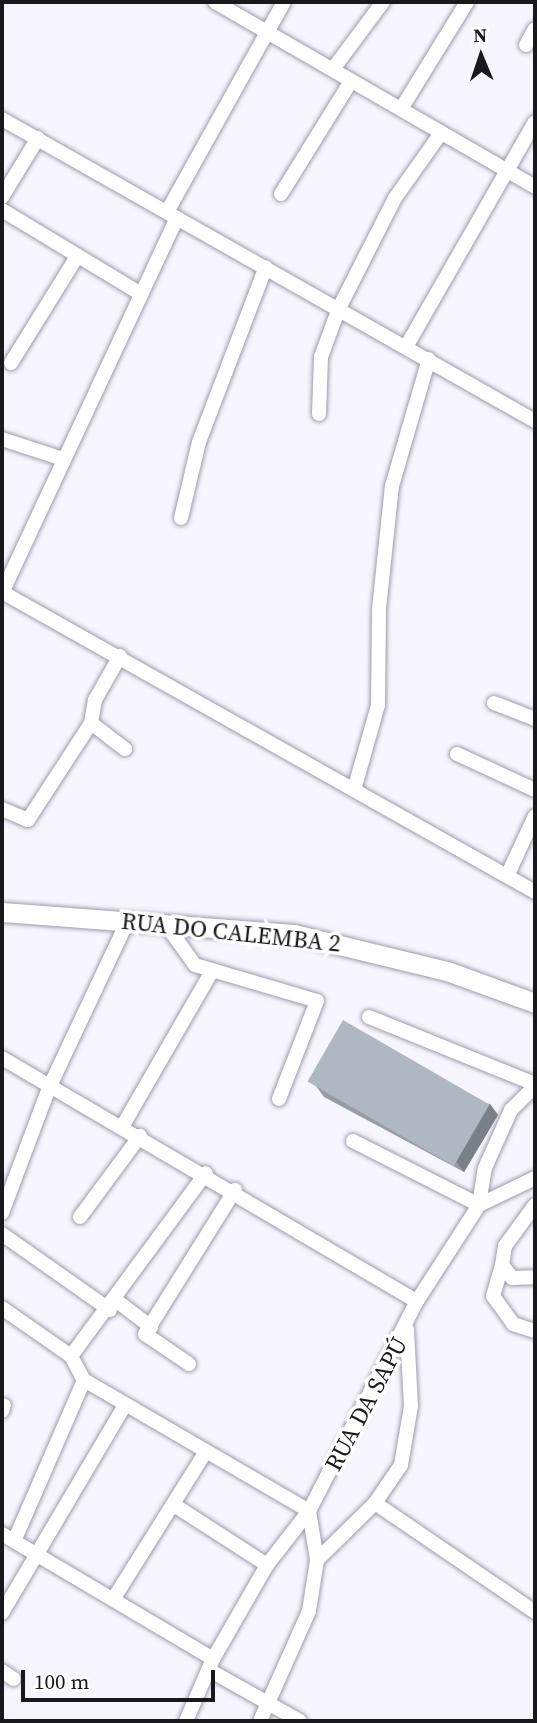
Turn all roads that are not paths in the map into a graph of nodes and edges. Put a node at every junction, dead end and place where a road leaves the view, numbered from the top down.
1 (215, 2) edge
2 (285, 2) edge
3 (383, 2) edge
4 (467, 2) edge
5 (535, 29) edge
6 (267, 30) junction
7 (526, 45) dead end
8 (333, 69) junction
9 (351, 81) junction
10 (401, 109) junction
11 (2, 118) edge
12 (535, 122) edge
13 (441, 133) junction
14 (38, 138) junction
15 (505, 169) junction
16 (535, 187) edge
17 (281, 194) dead end
18 (2, 197) edge
19 (2, 211) edge
20 (172, 215) junction
21 (76, 258) junction
22 (266, 267) junction
23 (141, 295) junction
24 (339, 308) junction
25 (406, 347) junction
26 (429, 359) junction
27 (11, 363) dead end
28 (319, 414) dead end
29 (535, 421) edge
30 (2, 439) edge
31 (63, 459) junction
32 (181, 518) dead end
33 (2, 592) edge
34 (120, 656) junction
35 (494, 703) dead end
36 (535, 719) edge
37 (91, 723) junction
38 (125, 749) dead end
39 (457, 754) dead end
40 (355, 790) junction
41 (535, 790) edge
42 (2, 809) edge
43 (535, 816) edge
44 (507, 876) junction
45 (535, 892) edge
46 (2, 912) edge
47 (128, 920) junction
48 (163, 922) junction
49 (211, 974) junction
50 (535, 1003) edge
51 (369, 1017) dead end
52 (2, 1058) edge
53 (535, 1085) edge
54 (49, 1088) junction
55 (279, 1099) dead end
56 (122, 1127) junction
57 (140, 1136) junction
58 (353, 1141) dead end
59 (206, 1173) junction
60 (535, 1178) edge
61 (235, 1190) junction
62 (479, 1205) junction
63 (535, 1207) edge
64 (2, 1213) edge
65 (80, 1217) dead end
66 (2, 1234) edge
67 (502, 1265) junction
68 (535, 1277) edge
69 (417, 1301) junction
70 (114, 1306) junction
71 (2, 1308) edge
72 (151, 1326) junction
73 (407, 1329) junction
74 (535, 1331) edge
75 (71, 1356) junction
76 (189, 1364) dead end
77 (84, 1380) junction
78 (125, 1405) junction
79 (205, 1453) junction
80 (375, 1503) junction
81 (174, 1505) junction
82 (309, 1511) junction
83 (8, 1536) edge
84 (40, 1551) junction
85 (317, 1560) junction
86 (267, 1565) junction
87 (114, 1598) junction
88 (535, 1612) edge
89 (2, 1613) edge
90 (211, 1664) junction
91 (269, 1703) junction
92 (186, 1721) edge
93 (260, 1721) edge
94 (300, 1721) edge

1 - 6 street
2 - 6 street
3 - 8 street
4 - 10 street
5 - 7 street
6 - 8 street
6 - 20 street
8 - 9 street
9 - 10 street
9 - 17 street
10 - 13 street
11 - 14 street
12 - 15 street
13 - 15 street
13 - 24 street
14 - 18 street
14 - 20 street
15 - 16 street
15 - 25 street
19 - 21 street
20 - 22 street
20 - 23 street
21 - 23 street
21 - 27 street
22 - 24 street
22 - 32 street
23 - 31 street
24 - 25 street
24 - 28 street
25 - 26 street
26 - 29 street
26 - 40 street
30 - 31 street
31 - 33 street
33 - 34 street
34 - 37 street
34 - 40 street
35 - 36 street
37 - 38 street
37 - 42 street
39 - 41 street
40 - 44 street
43 - 44 street
44 - 45 street
46 - 47 main road, RUA DO CALEMBA 2
47 - 48 main road, RUA DO CALEMBA 2
47 - 54 street
48 - 49 street
48 - 50 main road, RUA DO CALEMBA 2
49 - 55 street
49 - 56 street
51 - 53 street
52 - 54 street
53 - 62 street, RUA DA SAPÚ
54 - 56 street
54 - 64 street
56 - 57 street
57 - 59 street
57 - 65 street
58 - 62 street
59 - 61 street
59 - 70 street
60 - 62 street
61 - 69 street
61 - 72 street
62 - 69 street, RUA DA SAPÚ
63 - 67 street
66 - 70 street
67 - 68 street
67 - 74 street
69 - 73 street, RUA DA SAPÚ
70 - 72 street
70 - 75 street
71 - 75 street
72 - 76 street
73 - 80 street
73 - 82 street, RUA DA SAPÚ
75 - 77 street
77 - 78 street
77 - 83 street
78 - 79 street
78 - 84 street
79 - 81 street
79 - 82 street
80 - 85 street
80 - 88 street
81 - 86 street
81 - 87 street
82 - 85 street
82 - 86 street, RUA DA SAPÚ
83 - 84 street
84 - 87 street
84 - 89 street
85 - 91 street
86 - 90 street, RUA DA SAPÚ
87 - 90 street
90 - 91 street
90 - 92 street, RUA DA SAPÚ
91 - 93 street
91 - 94 street

